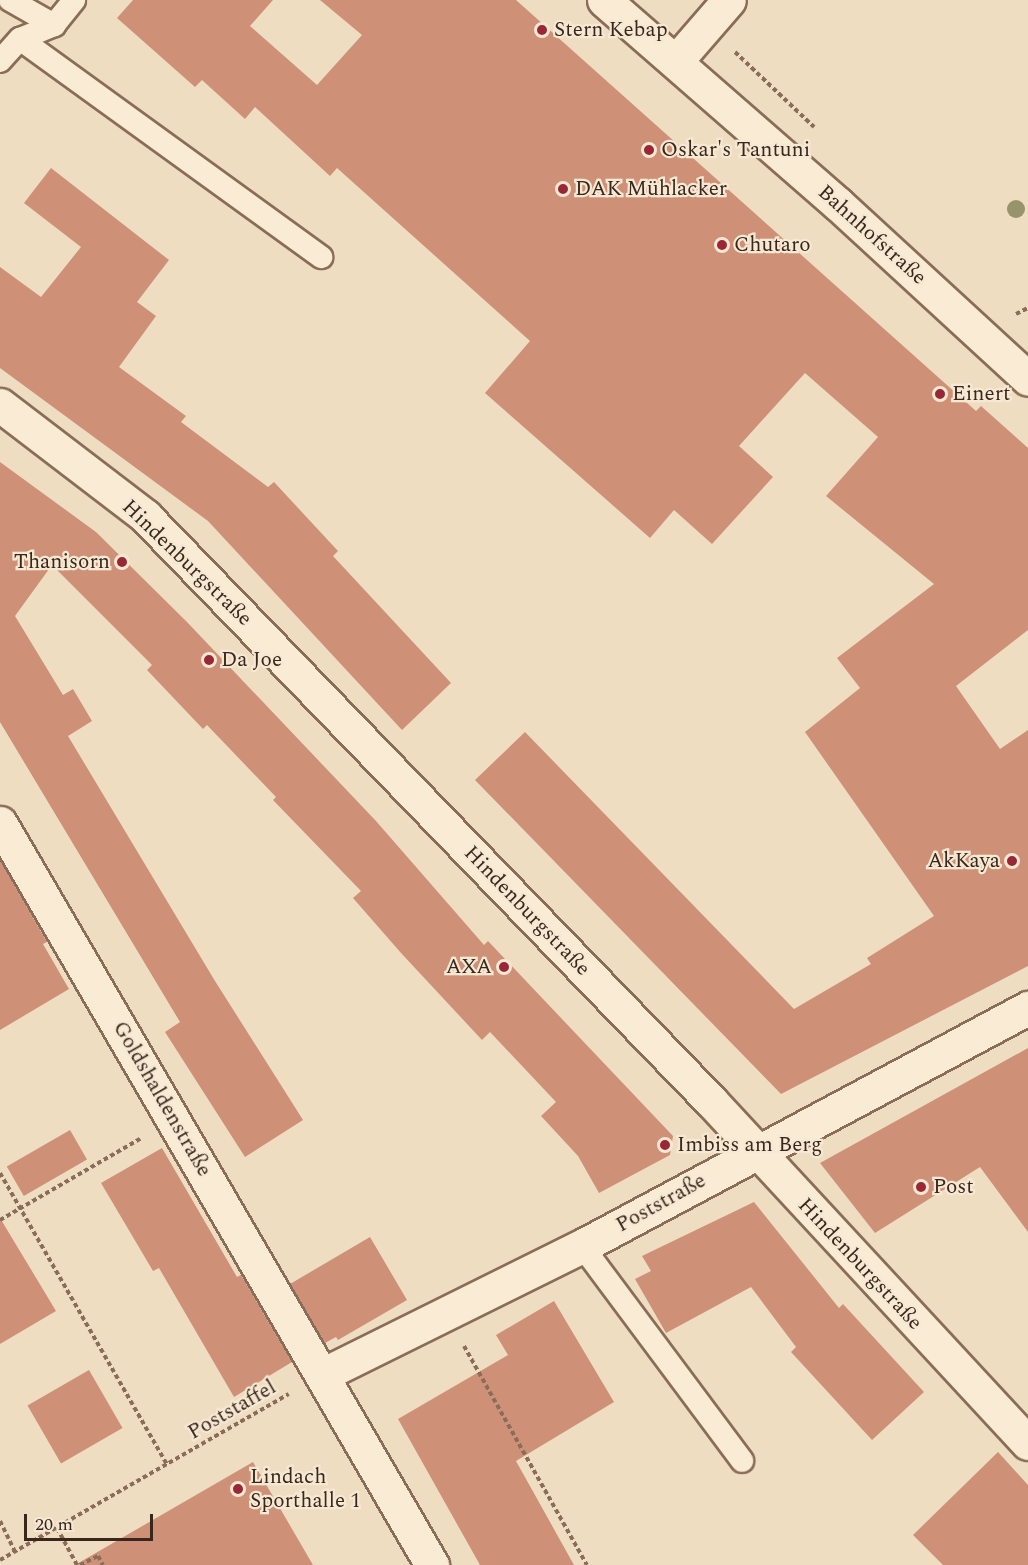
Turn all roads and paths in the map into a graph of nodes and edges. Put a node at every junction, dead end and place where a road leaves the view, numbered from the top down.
1 (10, 0) edge
2 (74, 0) edge
3 (604, 0) edge
4 (729, 0) edge
5 (54, 25) junction
6 (21, 39) junction
7 (676, 60) junction
8 (0, 61) edge
9 (321, 257) dead end
10 (1028, 308) edge
11 (1015, 314) dead end
12 (1028, 379) edge
13 (0, 405) edge
14 (0, 823) edge
15 (1028, 1008) edge
16 (124, 1148) dead end
17 (754, 1151) junction
18 (0, 1173) edge
19 (20, 1208) junction
20 (0, 1220) edge
21 (582, 1246) junction
22 (446, 1314) junction
23 (324, 1374) junction
24 (294, 1391) dead end
25 (1028, 1443) edge
26 (742, 1461) dead end
27 (167, 1465) junction
28 (0, 1521) edge
29 (57, 1528) junction
30 (15, 1552) junction
31 (0, 1560) edge
32 (79, 1565) edge
33 (103, 1565) edge
34 (432, 1565) edge
35 (587, 1565) edge

1 - 5 lane
2 - 5 lane
3 - 7 street, Bahnhofstraße
4 - 7 street
5 - 6 lane
6 - 8 lane
6 - 9 lane
7 - 12 street, Bahnhofstraße
10 - 11 path
13 - 17 street, Hindenburgstraße
14 - 23 street, Goldshaldenstraße
15 - 17 street, Poststraße
16 - 19 path
17 - 21 street, Poststraße
17 - 25 street, Hindenburgstraße
18 - 19 path
19 - 20 path
19 - 27 path
21 - 22 street, Poststraße
21 - 26 lane
22 - 23 street, Poststraße
22 - 35 path
23 - 34 street, Goldshaldenstraße
24 - 27 path, Poststaffel
27 - 29 path, Poststaffel
28 - 30 path
29 - 30 path
29 - 32 path
30 - 31 path
32 - 33 path

